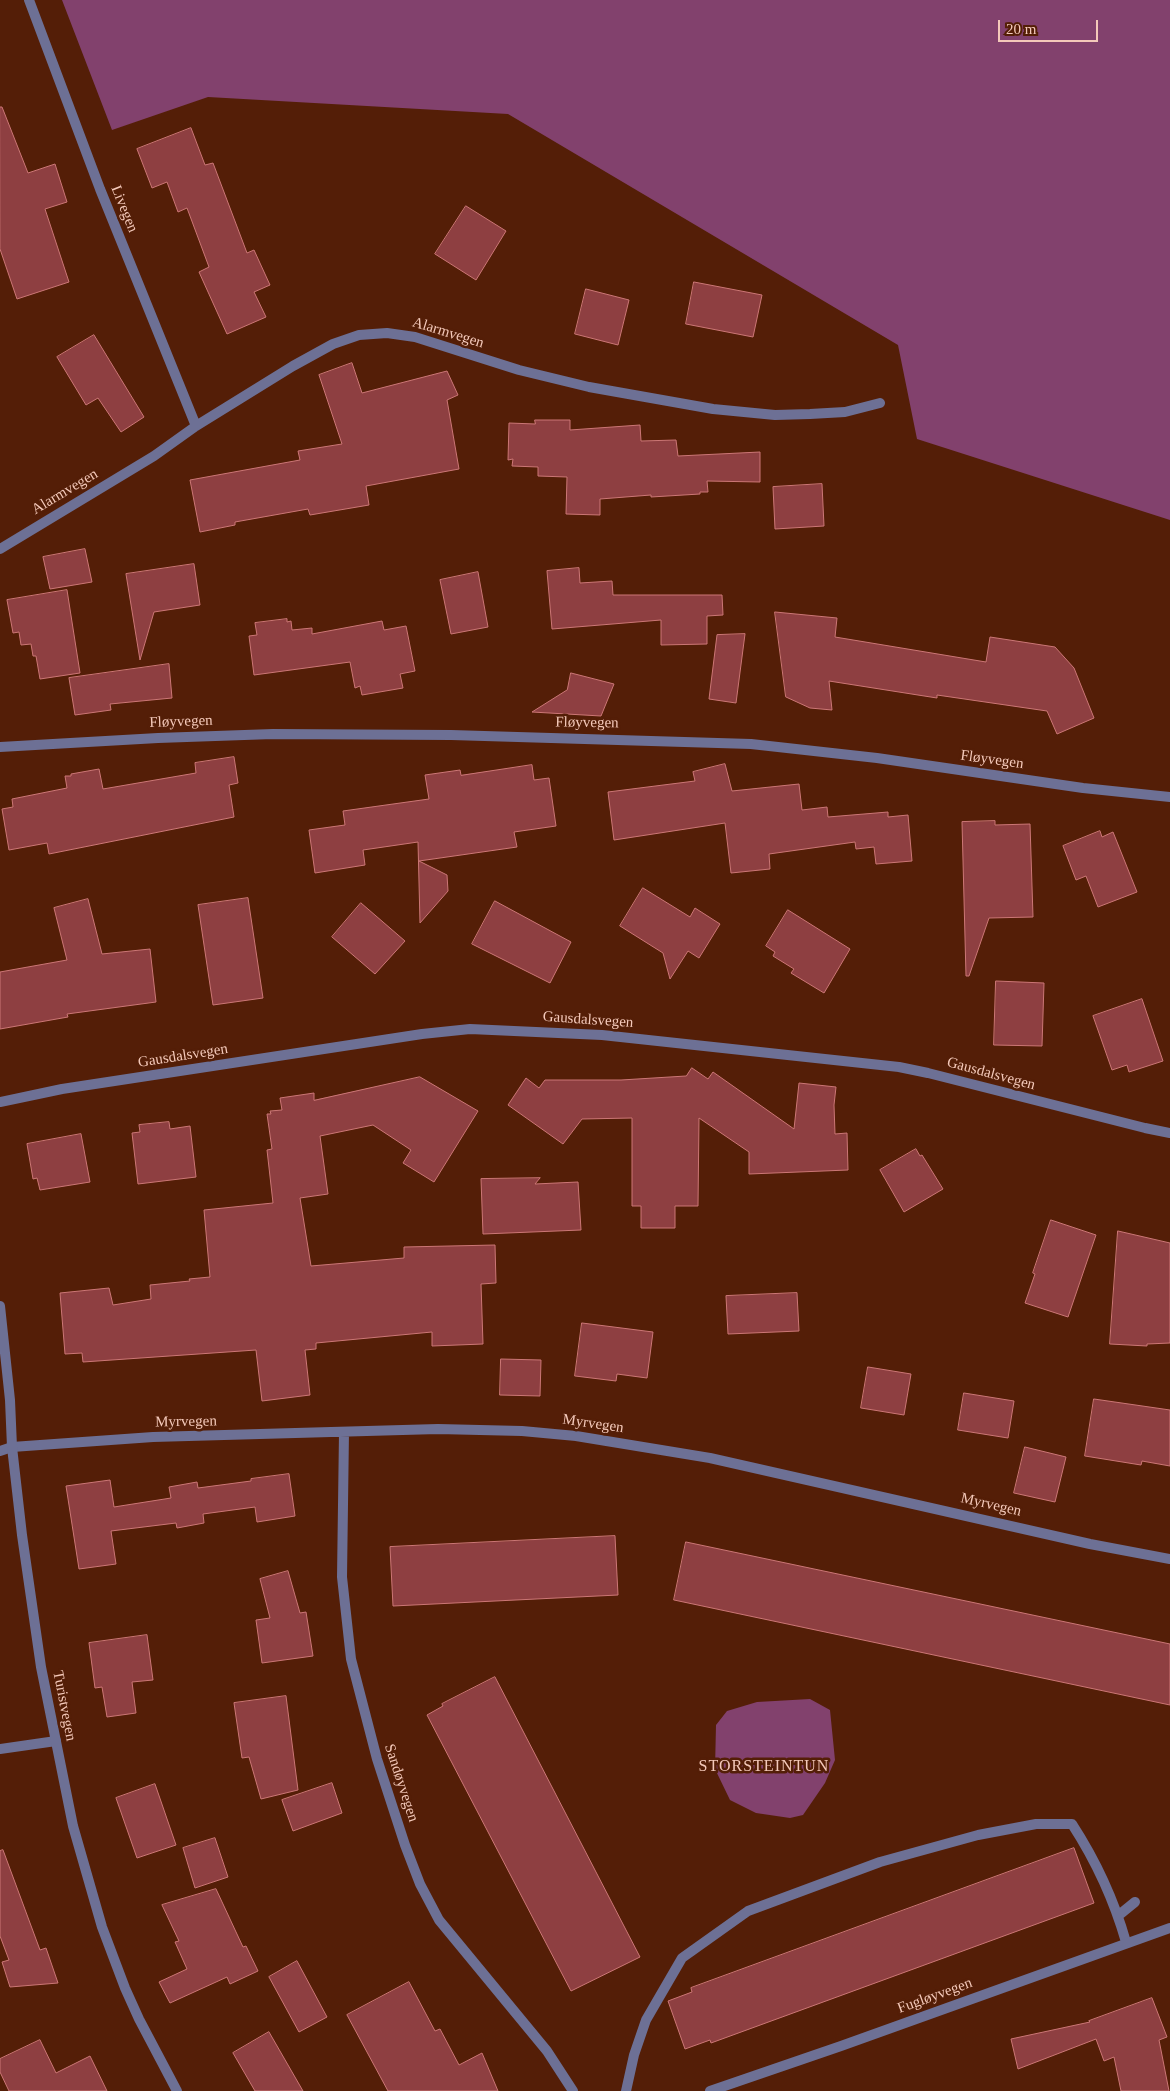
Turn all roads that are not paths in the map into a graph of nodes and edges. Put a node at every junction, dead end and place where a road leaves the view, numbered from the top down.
1 (29, 0) edge
2 (880, 403) dead end
3 (196, 426) junction
4 (0, 549) edge
5 (0, 747) edge
6 (1170, 797) edge
7 (0, 1102) edge
8 (1170, 1133) edge
9 (0, 1306) edge
10 (344, 1432) junction
11 (12, 1447) junction
12 (0, 1451) edge
13 (1170, 1559) edge
14 (56, 1741) junction
15 (0, 1749) edge
16 (1135, 1902) dead end
17 (1119, 1915) junction
18 (1170, 1928) edge
19 (1126, 1942) junction
20 (177, 2091) edge
21 (573, 2091) edge
22 (626, 2091) edge
23 (710, 2091) edge

1 - 3 street, Livegen
2 - 3 street, Alarmvegen
3 - 4 street, Alarmvegen
5 - 6 street, Fløyvegen
7 - 8 street, Gausdalsvegen
9 - 11 street, Turistvegen
10 - 11 street, Myrvegen
10 - 13 street, Myrvegen
10 - 21 street, Sandøyvegen
11 - 12 street, Myrvegen
11 - 14 street, Turistvegen
14 - 15 street
14 - 20 street, Turistvegen
16 - 17 street
17 - 19 street
17 - 22 street
18 - 19 street, Fugløyvegen
19 - 23 street, Fugløyvegen

